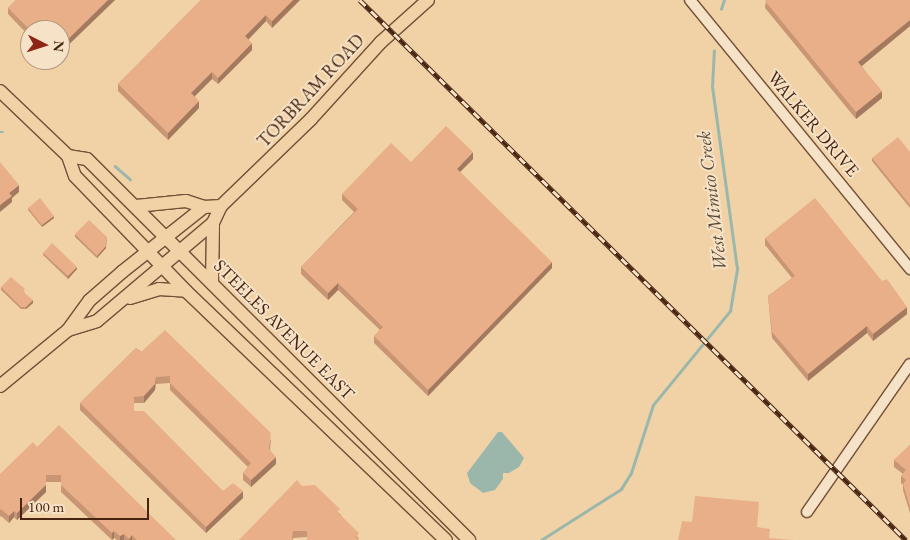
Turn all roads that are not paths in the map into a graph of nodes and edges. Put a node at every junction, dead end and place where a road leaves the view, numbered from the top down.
1 (428, 0) edge
2 (690, 0) edge
3 (0, 91) edge
4 (68, 156) junction
5 (136, 206) junction
6 (221, 206) junction
7 (204, 207) junction
8 (213, 223) junction
9 (166, 237) junction
10 (148, 251) junction
11 (180, 251) junction
12 (162, 266) junction
13 (910, 269) edge
14 (212, 284) junction
15 (186, 291) junction
16 (118, 303) junction
17 (68, 330) junction
18 (910, 364) edge
19 (0, 386) edge
20 (807, 512) dead end
21 (446, 540) edge
22 (469, 540) edge

1 - 6 main road, TORBRAM ROAD
2 - 13 street, WALKER DRIVE
3 - 4 main road, STEELES AVENUE EAST
4 - 5 main road, STEELES AVENUE EAST
4 - 10 main road, STEELES AVENUE EAST
5 - 7 main road
5 - 9 main road, STEELES AVENUE EAST
6 - 7 main road
6 - 8 main road, TORBRAM ROAD
7 - 9 main road, TORBRAM ROAD
8 - 11 main road, TORBRAM ROAD
8 - 14 main road
9 - 10 main road, TORBRAM ROAD
9 - 11 main road, STEELES AVENUE EAST
10 - 12 main road, STEELES AVENUE EAST
10 - 17 main road, TORBRAM ROAD
11 - 12 main road, TORBRAM ROAD
11 - 14 main road, STEELES AVENUE EAST
12 - 15 main road, STEELES AVENUE EAST
12 - 16 main road, TORBRAM ROAD
14 - 22 main road, STEELES AVENUE EAST
15 - 16 main road
15 - 21 main road, STEELES AVENUE EAST
16 - 17 main road, TORBRAM ROAD
17 - 19 main road, TORBRAM ROAD
18 - 20 street

